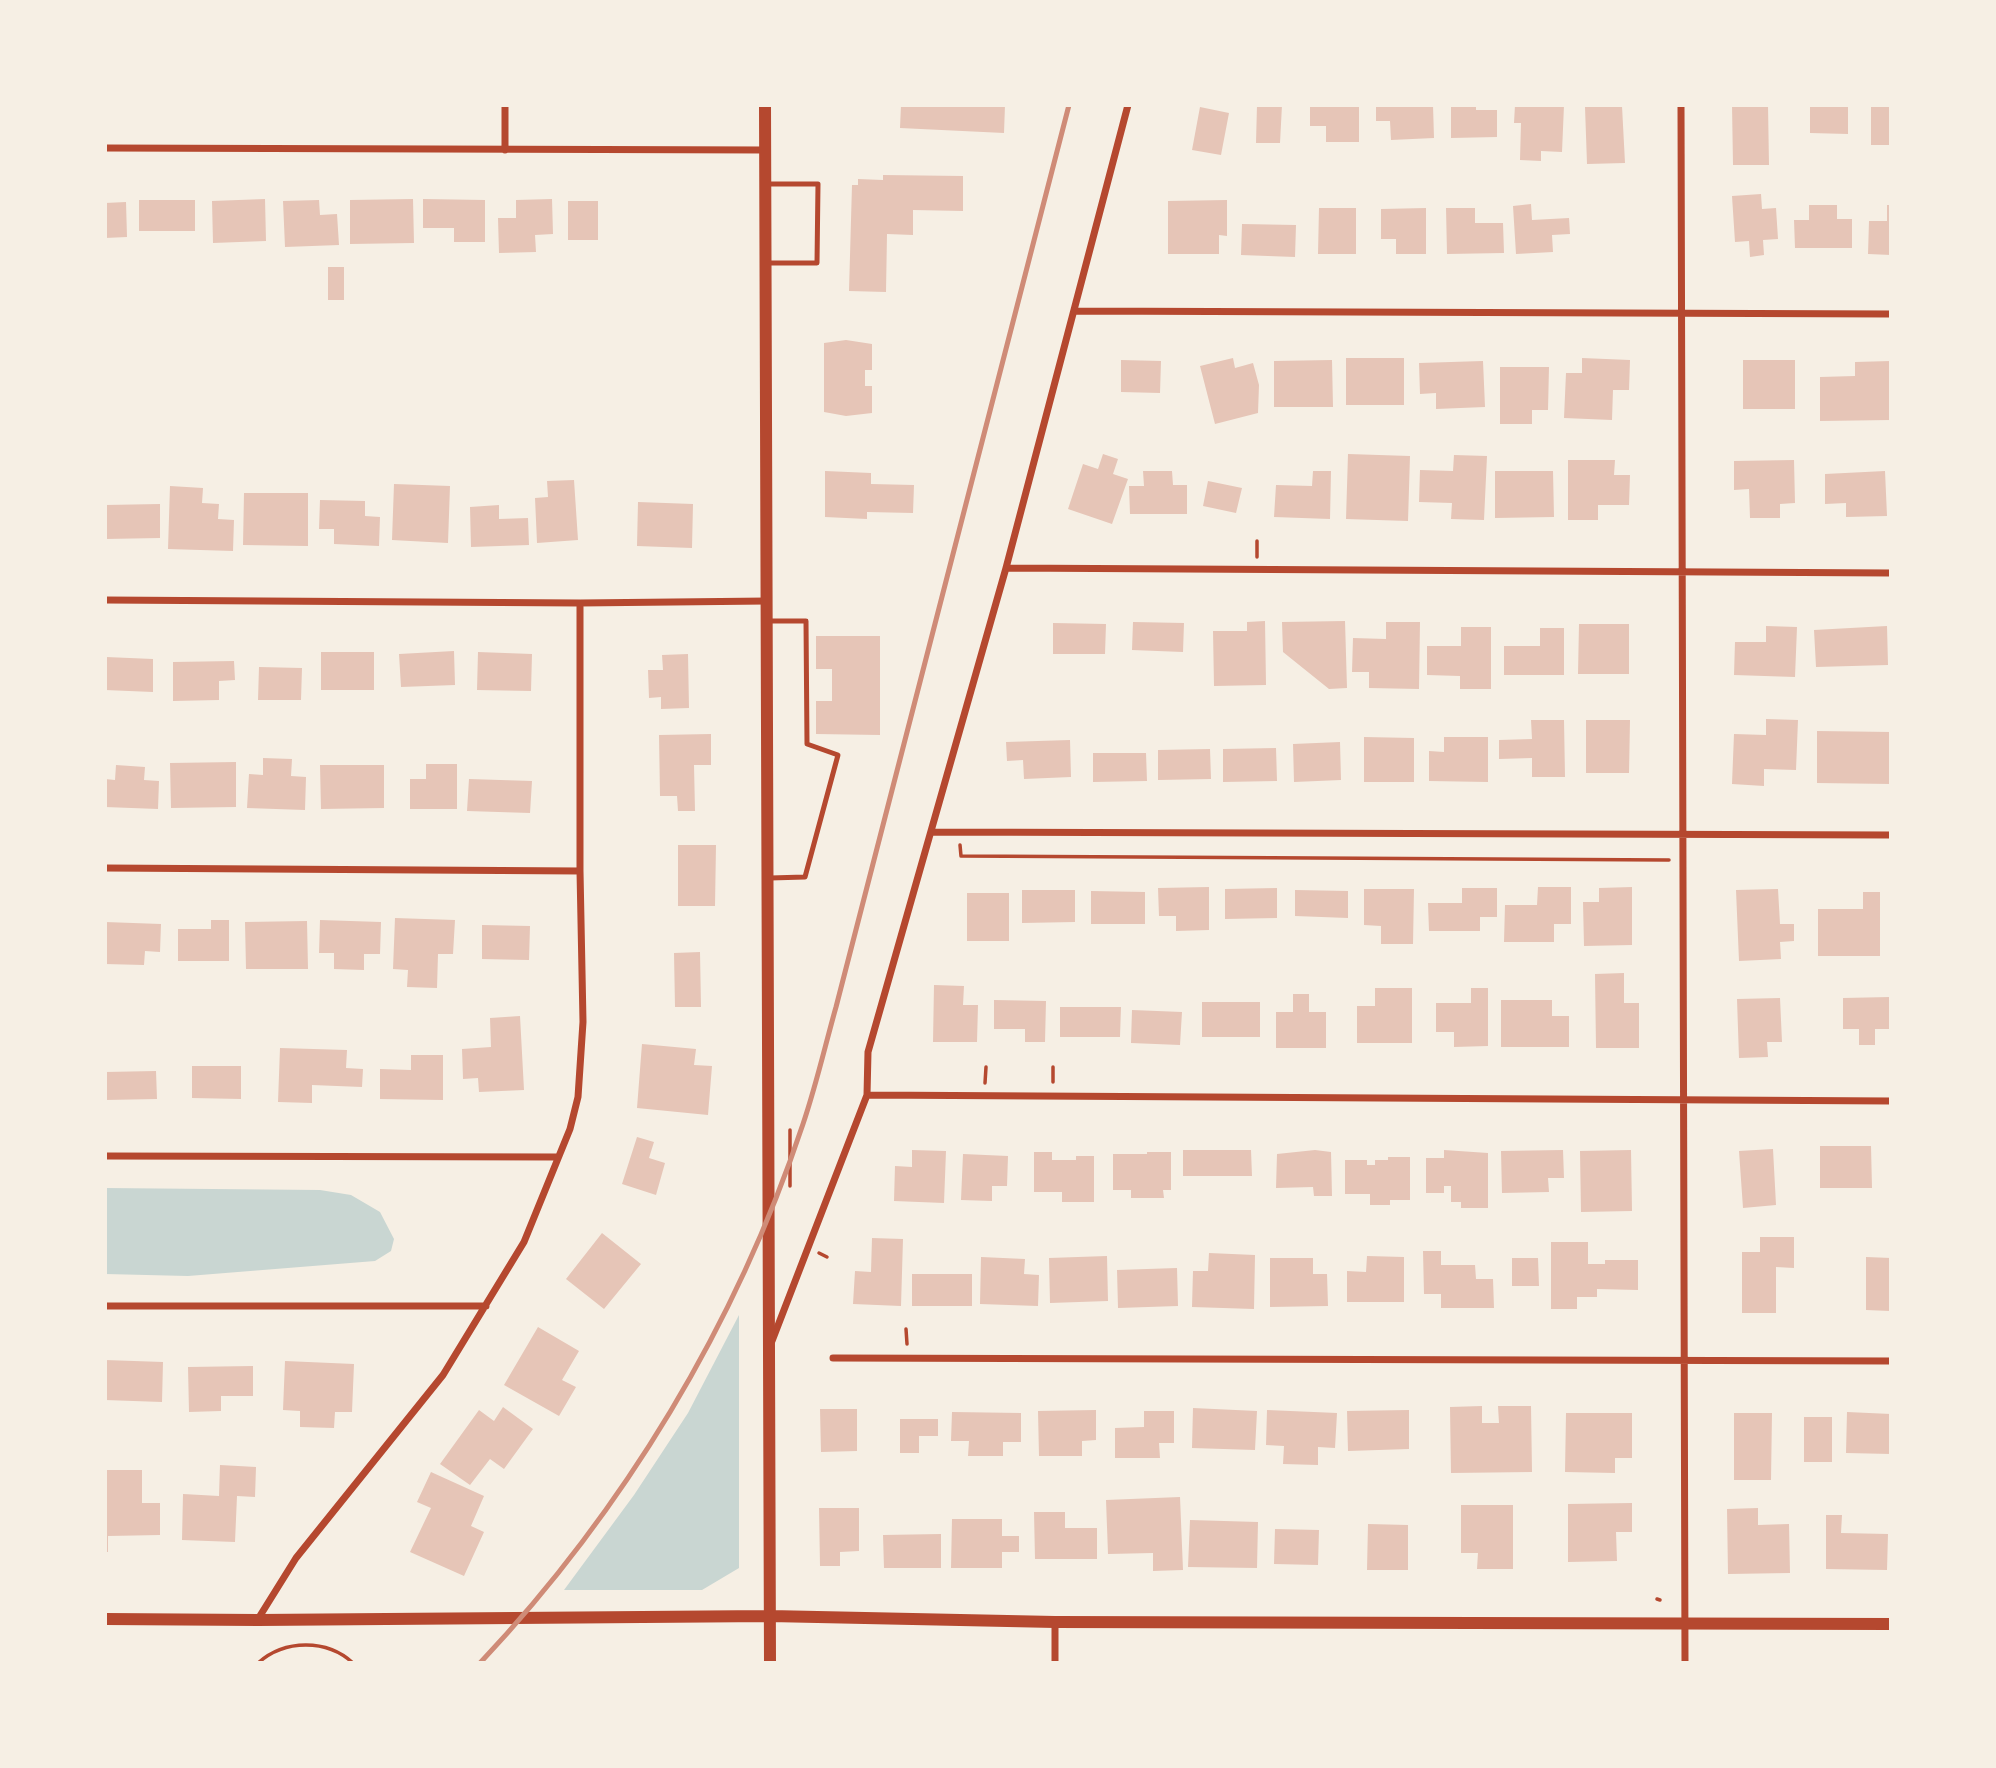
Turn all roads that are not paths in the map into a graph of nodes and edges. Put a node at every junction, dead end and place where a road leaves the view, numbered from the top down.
1 (505, 105) edge
2 (765, 105) edge
3 (1128, 105) edge
4 (1681, 105) edge
5 (105, 148) edge
6 (505, 150) junction
7 (765, 150) junction
8 (765, 184) junction
9 (766, 263) junction
10 (1075, 310) junction
11 (1681, 314) junction
12 (1891, 314) edge
13 (1006, 568) junction
14 (1684, 571) junction
15 (1891, 573) edge
16 (105, 600) edge
17 (767, 601) junction
18 (580, 603) junction
19 (767, 621) junction
20 (932, 832) junction
21 (1683, 834) junction
22 (1891, 835) edge
23 (105, 868) edge
24 (580, 871) junction
25 (768, 878) junction
26 (867, 1095) junction
27 (1682, 1100) junction
28 (1891, 1101) edge
29 (105, 1156) edge
30 (558, 1157) junction
31 (105, 1306) edge
32 (486, 1306) junction
33 (768, 1352) junction
34 (833, 1358) dead end
35 (1684, 1360) junction
36 (1891, 1362) edge
37 (770, 1616) junction
38 (105, 1619) edge
39 (258, 1620) junction
40 (1055, 1622) junction
41 (1685, 1623) junction
42 (1891, 1624) edge
43 (770, 1663) edge
44 (1055, 1663) edge
45 (1685, 1663) edge

1 - 6 street
2 - 7 street
3 - 10 street
4 - 11 street
5 - 6 street
6 - 7 street
7 - 8 street
8 - 9 street
8 - 9 lane
9 - 17 street
10 - 11 street
10 - 13 street
11 - 12 street
11 - 14 street
13 - 14 street
13 - 20 street
14 - 15 street
14 - 21 street
16 - 18 street
17 - 18 street
17 - 19 street
18 - 24 street
19 - 25 street
19 - 25 lane
20 - 21 street
20 - 26 street
21 - 22 street
21 - 27 street
23 - 24 street
24 - 30 street
25 - 33 street
26 - 27 street
26 - 33 street
27 - 28 street
27 - 35 street
29 - 30 street
30 - 32 street
31 - 32 street
32 - 39 street
33 - 37 street
34 - 35 street
35 - 36 street
35 - 41 street
37 - 39 street
37 - 40 street
37 - 43 street
38 - 39 street
40 - 41 street
40 - 44 street
41 - 42 street
41 - 45 street

